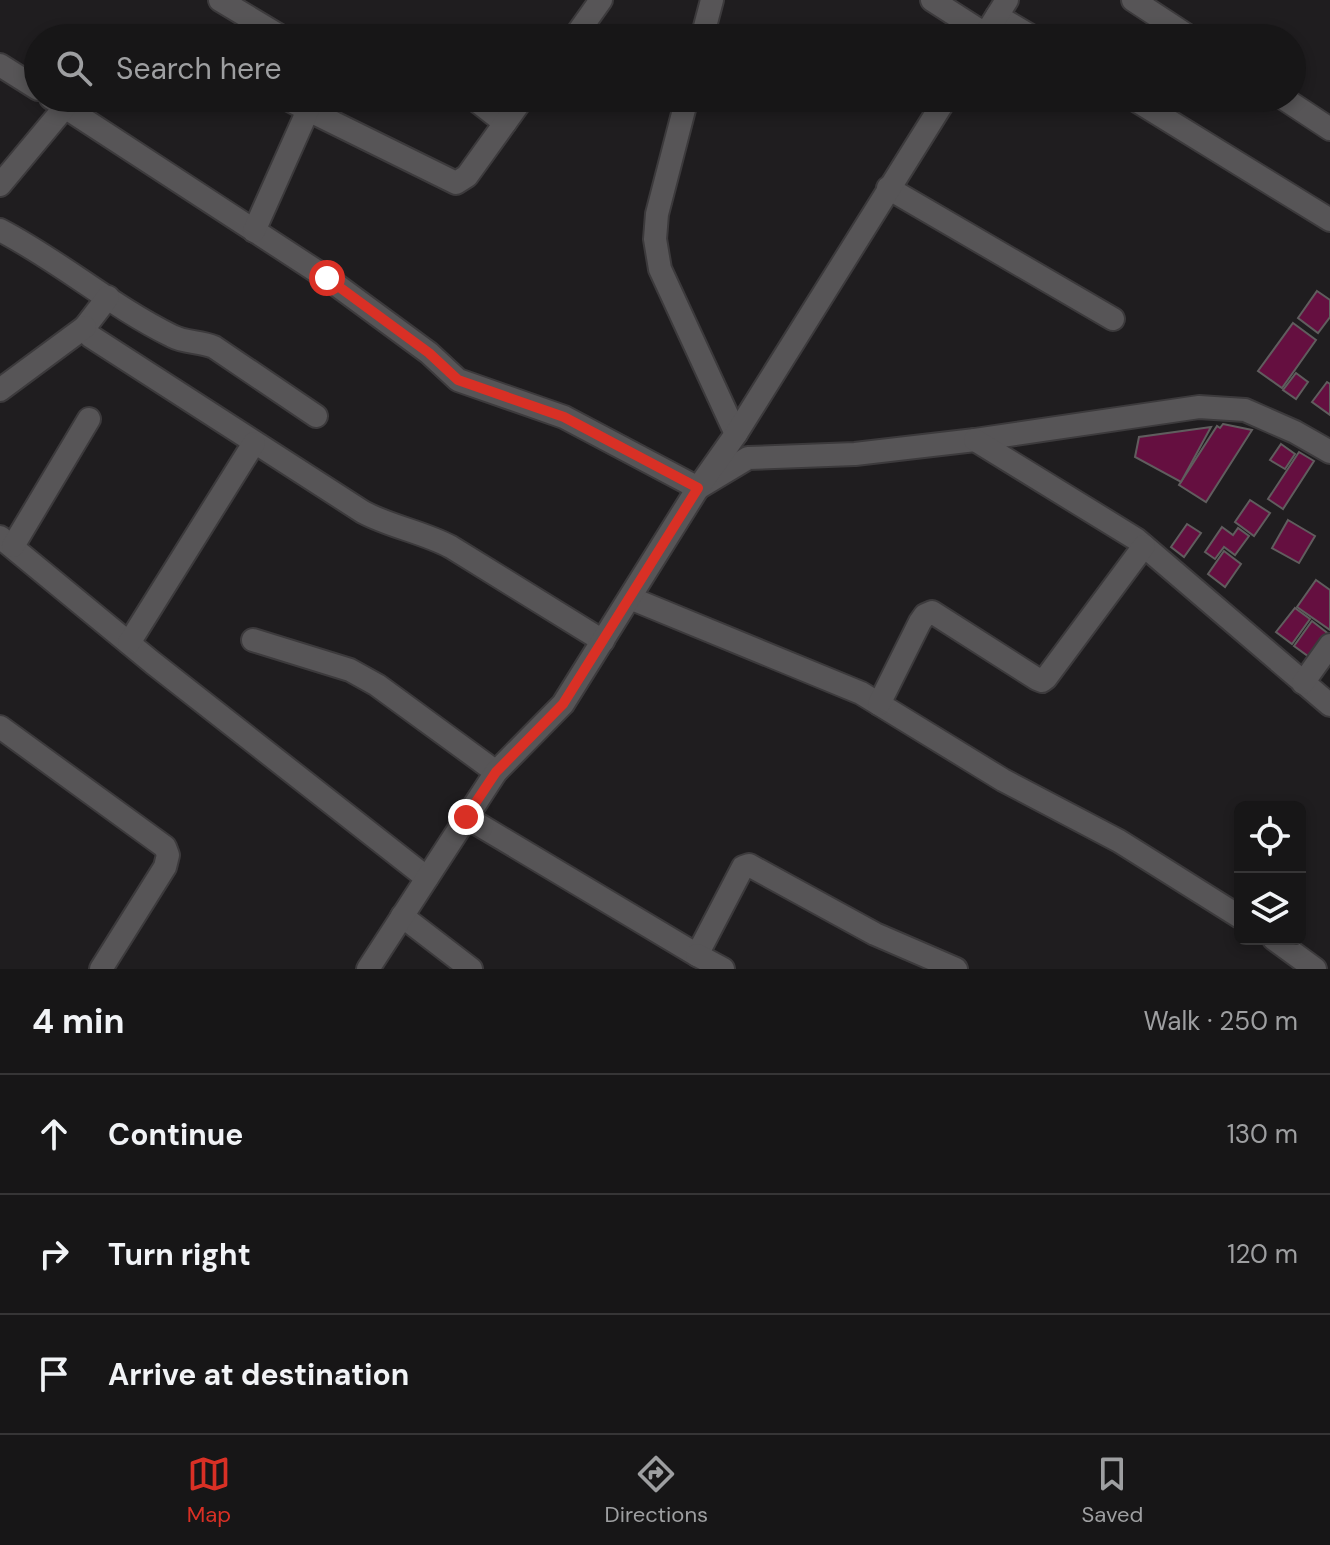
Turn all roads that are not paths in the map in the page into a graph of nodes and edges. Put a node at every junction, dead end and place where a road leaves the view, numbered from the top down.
1 (220, 0) edge
2 (601, 0) edge
3 (712, 0) edge
4 (932, 0) edge
5 (1133, 0) edge
6 (993, 22) edge
7 (260, 24) edge
8 (584, 24) edge
9 (706, 24) edge
10 (1170, 24) edge
11 (0, 65) edge
12 (24, 80) edge
13 (52, 112) edge
14 (72, 112) edge
15 (307, 112) edge
16 (312, 112) edge
17 (491, 112) edge
18 (513, 112) edge
19 (683, 112) edge
20 (937, 112) edge
21 (1155, 112) edge
22 (1304, 112) edge
23 (505, 123) junction
24 (1330, 129) edge
25 (0, 185) edge
26 (888, 188) junction
27 (1330, 220) edge
28 (0, 230) edge
29 (254, 231) junction
30 (108, 297) junction
31 (1113, 319) dead end
32 (85, 327) junction
33 (0, 390) edge
34 (316, 416) dead end
35 (89, 419) dead end
36 (736, 434) junction
37 (975, 440) junction
38 (254, 443) junction
39 (1330, 452) edge
40 (698, 488) junction
41 (6, 542) edge
42 (1144, 546) junction
43 (630, 598) junction
44 (253, 640) dead end
45 (603, 641) junction
46 (129, 643) junction
47 (1330, 645) edge
48 (1303, 683) junction
49 (879, 704) junction
50 (1330, 705) edge
51 (0, 728) edge
52 (496, 772) junction
53 (466, 817) junction
54 (427, 878) junction
55 (1234, 913) edge
56 (402, 916) junction
57 (1282, 945) edge
58 (697, 955) junction
59 (101, 969) edge
60 (368, 969) edge
61 (471, 969) edge
62 (723, 969) edge
63 (956, 969) edge
64 (1315, 969) edge

1 - 7 street
2 - 8 street
3 - 9 street
4 - 6 street
5 - 10 street
11 - 12 street
13 - 25 street
14 - 29 street
15 - 29 street
16 - 23 street
17 - 23 street
18 - 23 street
19 - 36 street
20 - 26 street
21 - 27 street
22 - 24 street
26 - 31 street
26 - 36 street
28 - 30 street
29 - 40 street
30 - 32 street
30 - 34 street
32 - 33 street
32 - 38 street
35 - 41 street
36 - 40 street
37 - 39 street
37 - 40 street
37 - 42 street
38 - 45 street
38 - 46 street
40 - 43 street
41 - 46 street
42 - 48 street
42 - 49 street
43 - 45 street
43 - 49 street
44 - 52 street
45 - 52 street
46 - 54 street
47 - 48 street
48 - 50 street
49 - 55 street
51 - 59 street
52 - 53 street
53 - 54 street
53 - 58 street
54 - 56 street
56 - 60 street
56 - 61 street
57 - 64 street
58 - 62 street
58 - 63 street

